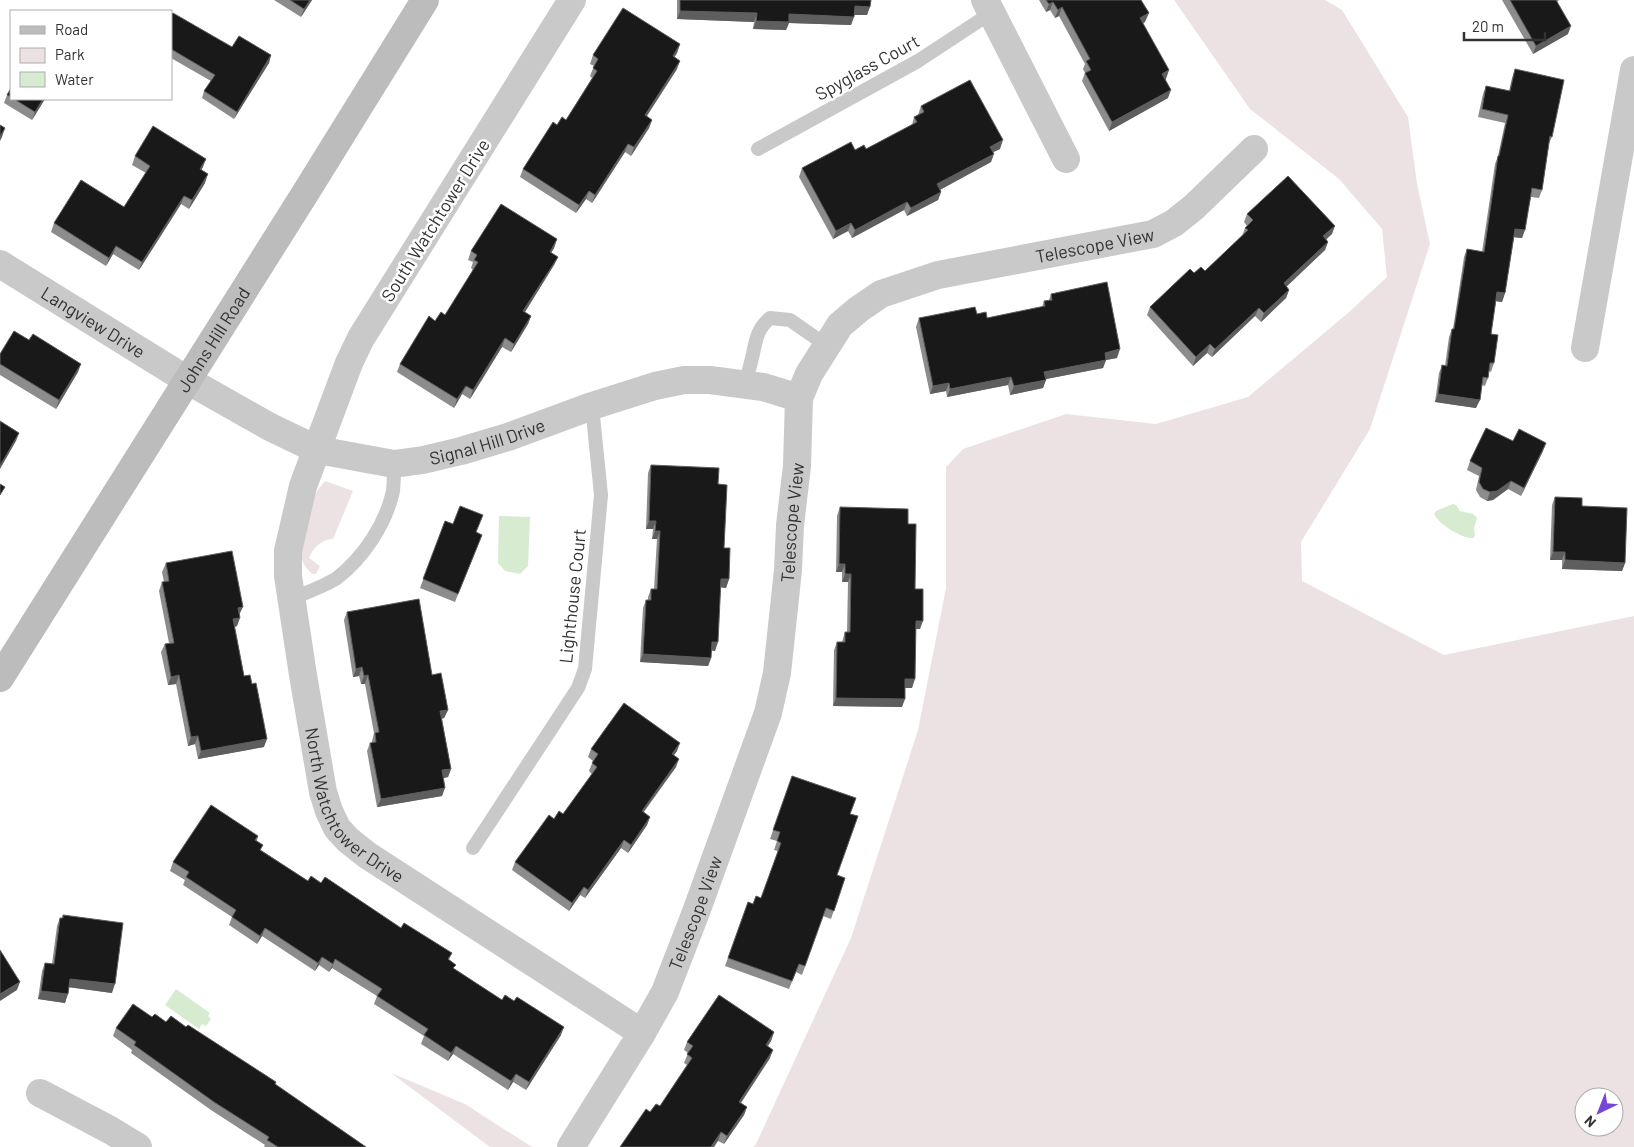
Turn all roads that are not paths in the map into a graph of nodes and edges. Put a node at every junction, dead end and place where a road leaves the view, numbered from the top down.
1 (425, 0) edge
2 (572, 0) edge
3 (988, 7) edge
4 (1634, 70) edge
5 (758, 148) dead end
6 (1254, 148) dead end
7 (1066, 159) dead end
8 (0, 264) edge
9 (826, 345) junction
10 (1585, 348) dead end
11 (187, 380) junction
12 (745, 385) junction
13 (799, 398) junction
14 (592, 406) junction
15 (318, 450) junction
16 (394, 464) junction
17 (291, 599) junction
18 (0, 678) edge
19 (473, 848) dead end
20 (642, 1033) junction
21 (40, 1092) dead end
22 (138, 1147) edge
23 (571, 1147) edge

1 - 11 main road, Johns Hill Road
2 - 15 street, South Watchtower Drive
3 - 5 lane, Spyglass Court
3 - 7 street
4 - 10 street
6 - 9 street, Telescope View
8 - 11 street, Langview Drive
9 - 12 lane
9 - 13 street, Telescope View
11 - 15 street, Signal Hill Drive
11 - 18 main road, Johns Hill Road
12 - 13 street, Signal Hill Drive
12 - 14 street, Signal Hill Drive
13 - 20 street, Telescope View
14 - 16 street, Signal Hill Drive
14 - 19 lane, Lighthouse Court
15 - 16 street, Signal Hill Drive
15 - 17 street, North Watchtower Drive
16 - 17 lane
17 - 20 street, North Watchtower Drive
20 - 23 street, Telescope View
21 - 22 street

